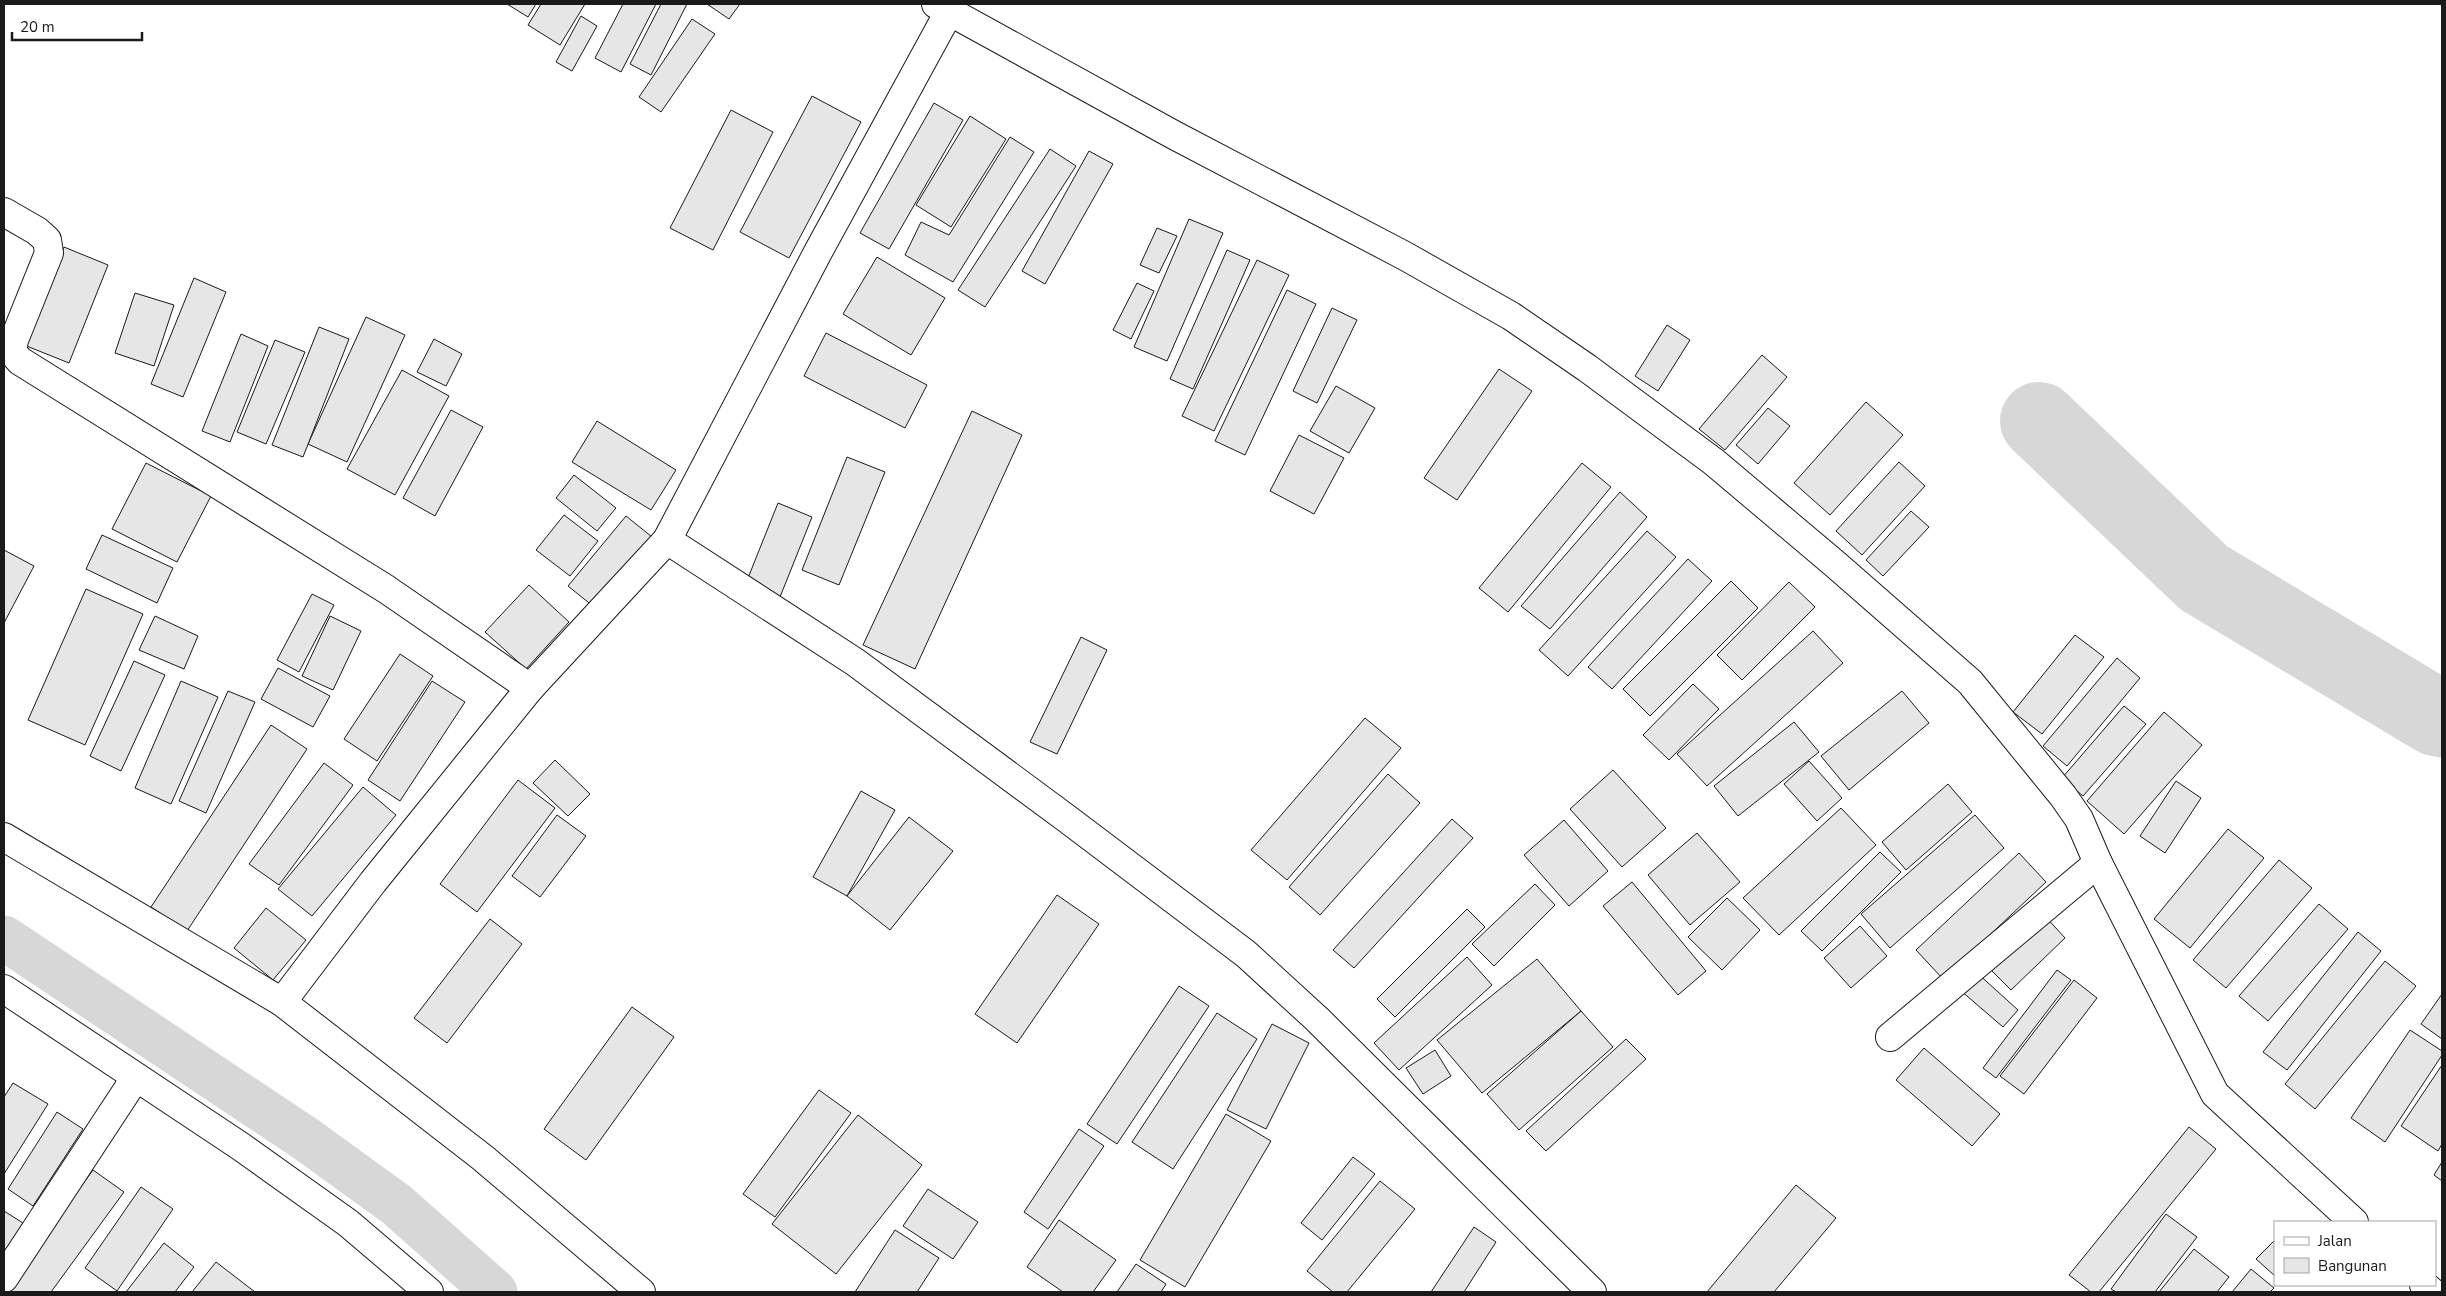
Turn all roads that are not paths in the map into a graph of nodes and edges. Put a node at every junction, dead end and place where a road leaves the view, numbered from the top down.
1 (943, 7) edge
2 (4, 212) edge
3 (667, 540) junction
4 (530, 688) junction
5 (4, 836) edge
6 (2098, 863) junction
7 (4, 989) edge
8 (282, 1002) junction
9 (1890, 1037) dead end
10 (136, 1077) junction
11 (2353, 1221) edge
12 (4, 1278) edge
13 (430, 1292) edge
14 (641, 1292) edge
15 (1592, 1292) edge

1 - 3 street
1 - 6 street
2 - 4 street
3 - 4 street
3 - 15 street
4 - 8 street
5 - 8 street
6 - 9 street
6 - 11 street
7 - 10 street
8 - 14 street
10 - 12 street
10 - 13 street

